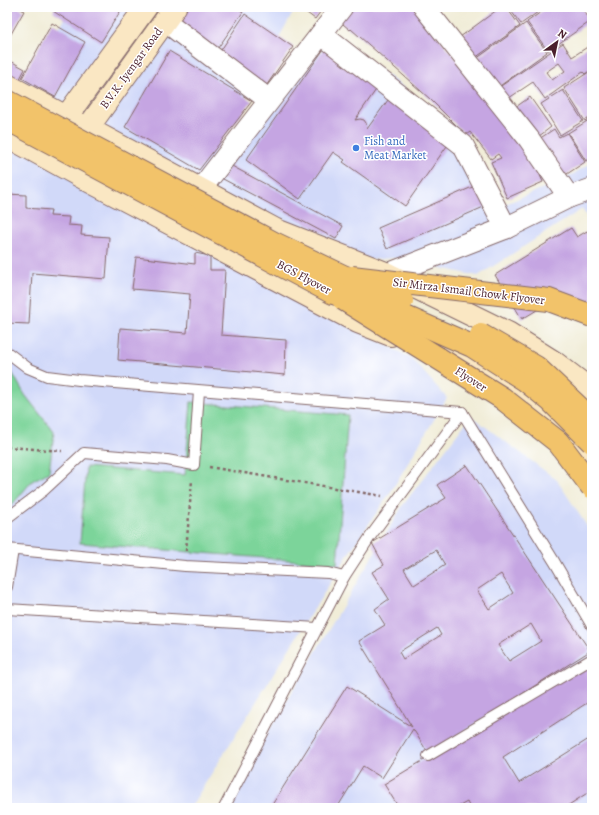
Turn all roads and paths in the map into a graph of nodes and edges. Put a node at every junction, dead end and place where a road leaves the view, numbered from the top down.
1 (146, 7) edge
2 (342, 7) edge
3 (424, 7) edge
4 (172, 11) edge
5 (321, 34) junction
6 (7, 85) edge
7 (270, 100) junction
8 (7, 101) edge
9 (66, 117) junction
10 (7, 119) edge
11 (87, 129) junction
12 (7, 136) edge
13 (44, 157) junction
14 (65, 168) junction
15 (592, 189) edge
16 (200, 190) junction
17 (569, 197) junction
18 (506, 228) junction
19 (388, 274) junction
20 (338, 284) junction
21 (592, 316) edge
22 (7, 352) edge
23 (199, 391) junction
24 (592, 391) edge
25 (462, 412) junction
26 (592, 420) edge
27 (592, 442) edge
28 (7, 448) edge
29 (84, 453) junction
30 (194, 465) junction
31 (592, 466) edge
32 (592, 486) edge
33 (398, 498) junction
34 (7, 518) edge
35 (10, 550) edge
36 (185, 566) junction
37 (344, 577) junction
38 (7, 587) edge
39 (7, 609) edge
40 (592, 626) edge
41 (317, 628) junction
42 (592, 659) edge
43 (428, 756) dead end
44 (224, 808) edge

1 - 9 main road, B.V.K. Iyengar Road
2 - 5 street
3 - 17 street
4 - 7 street
4 - 11 main road, B.V.K. Iyengar Road
5 - 7 street
5 - 18 street
6 - 9 main road
7 - 16 street
8 - 20 main road, BGS Flyover, bridge
9 - 11 main road
9 - 13 main road, B.V.K. Iyengar Road
10 - 20 main road, BGS Flyover, bridge
11 - 14 main road, B.V.K. Iyengar Road
11 - 16 main road
12 - 13 main road
13 - 14 main road
14 - 31 main road
15 - 17 street
16 - 19 main road
17 - 18 street
18 - 19 street
19 - 24 main road
20 - 21 main road, Sir Mirza Ismail Chowk Flyover, bridge
20 - 26 main road, BGS Flyover, bridge
20 - 27 main road, BGS Flyover, bridge
20 - 32 main road, Flyover, bridge
22 - 23 lane
23 - 25 lane
23 - 30 lane
25 - 33 lane
25 - 40 lane
28 - 29 path
29 - 30 lane
29 - 34 lane
30 - 33 path
30 - 36 path
33 - 37 lane
35 - 36 lane
35 - 38 lane
36 - 37 lane
37 - 41 lane
39 - 41 lane
41 - 44 lane
42 - 43 lane

